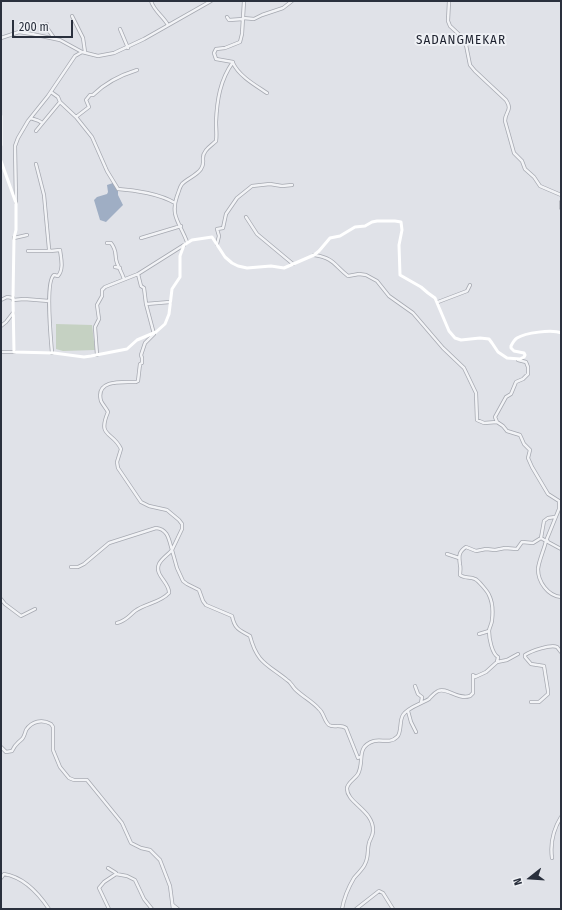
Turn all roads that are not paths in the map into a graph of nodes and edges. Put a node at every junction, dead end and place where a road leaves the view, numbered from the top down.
1 (151, 1) edge
2 (211, 1) edge
3 (244, 1) edge
4 (292, 1) edge
5 (450, 1) edge
6 (72, 16) dead end
7 (228, 17) dead end
8 (243, 18) junction
9 (48, 24) dead end
10 (168, 25) junction
11 (120, 29) dead end
12 (1, 38) edge
13 (54, 38) junction
14 (128, 48) junction
15 (84, 52) junction
16 (233, 62) junction
17 (137, 70) dead end
18 (51, 92) junction
19 (267, 93) dead end
20 (60, 102) junction
21 (1, 116) edge
22 (76, 117) junction
23 (31, 118) junction
24 (42, 123) junction
25 (36, 131) dead end
26 (1, 145) edge
27 (1, 161) edge
28 (36, 164) dead end
29 (2, 168) edge
30 (292, 185) dead end
31 (561, 195) edge
32 (561, 202) edge
33 (16, 203) junction
34 (175, 203) junction
35 (561, 208) edge
36 (246, 217) dead end
37 (181, 226) junction
38 (28, 235) dead end
39 (14, 238) junction
40 (141, 238) dead end
41 (187, 242) junction
42 (106, 243) dead end
43 (217, 244) junction
44 (184, 245) junction
45 (28, 251) dead end
46 (50, 252) junction
47 (314, 255) junction
48 (292, 264) junction
49 (115, 267) dead end
50 (121, 268) junction
51 (138, 274) junction
52 (124, 279) junction
53 (470, 285) dead end
54 (13, 299) junction
55 (1, 300) edge
56 (49, 301) junction
57 (170, 302) junction
58 (438, 302) junction
59 (146, 304) junction
60 (13, 312) junction
61 (1, 326) edge
62 (561, 333) edge
63 (154, 334) junction
64 (1, 352) edge
65 (14, 352) junction
66 (52, 353) junction
67 (97, 355) junction
68 (518, 359) junction
69 (497, 422) junction
70 (555, 518) junction
71 (549, 534) junction
72 (541, 538) junction
73 (546, 541) junction
74 (561, 549) edge
75 (172, 550) junction
76 (447, 554) dead end
77 (459, 558) junction
78 (71, 567) dead end
79 (561, 597) edge
80 (1, 599) edge
81 (35, 609) dead end
82 (117, 623) dead end
83 (490, 631) junction
84 (479, 634) dead end
85 (561, 652) edge
86 (518, 654) dead end
87 (497, 662) junction
88 (415, 686) dead end
89 (531, 702) dead end
90 (421, 703) junction
91 (408, 710) junction
92 (416, 732) dead end
93 (1, 747) edge
94 (360, 758) junction
95 (561, 817) edge
96 (552, 858) dead end
97 (108, 868) dead end
98 (116, 874) junction
99 (1, 878) edge
100 (172, 905) junction
101 (49, 909) edge
102 (109, 909) edge
103 (152, 909) edge
104 (173, 909) edge
105 (178, 909) edge
106 (342, 909) edge
107 (356, 909) edge
108 (394, 909) edge

1 - 10 street
2 - 10 street
3 - 8 street
4 - 8 street
5 - 31 street
6 - 15 street
7 - 8 street
8 - 16 street
9 - 13 street
10 - 14 street
11 - 14 street
12 - 13 street
13 - 15 street
14 - 15 street
15 - 18 street
16 - 19 street
16 - 34 street
17 - 22 street
18 - 20 street
18 - 23 street
20 - 22 street
20 - 24 street
21 - 26 street
22 - 34 street
23 - 24 street
23 - 33 street
24 - 25 street
27 - 29 street
28 - 46 street
29 - 33 street
30 - 43 street
32 - 35 street
33 - 39 street
34 - 37 street
36 - 48 street
37 - 40 street
37 - 41 street
38 - 39 street
39 - 54 street
41 - 43 street
41 - 44 street
42 - 50 street
43 - 48 street
44 - 51 street
44 - 57 street
45 - 46 street
46 - 56 street
47 - 48 street
47 - 58 street
47 - 69 street
49 - 50 street
50 - 52 street
51 - 52 street
51 - 59 street
52 - 67 street
53 - 58 street
54 - 55 street
54 - 56 street
54 - 60 street
56 - 66 street
57 - 59 street
57 - 63 street
58 - 68 street
59 - 63 street
60 - 61 street
60 - 65 street
62 - 68 street
63 - 67 street
63 - 75 street
64 - 65 street
65 - 66 street
66 - 67 street
68 - 69 street
69 - 70 street
70 - 71 street
70 - 72 street
71 - 73 street
71 - 74 street
72 - 73 street
72 - 77 street
73 - 79 street
75 - 78 street
75 - 82 street
75 - 94 street
76 - 77 street
77 - 83 street
80 - 81 street
83 - 84 street
83 - 87 street
85 - 89 street
86 - 87 street
87 - 90 street
88 - 90 street
90 - 91 street
91 - 92 street
91 - 94 street
93 - 100 street
94 - 106 street
95 - 96 street
97 - 98 street
98 - 102 street
98 - 103 street
99 - 101 street
100 - 104 street
100 - 105 street
107 - 108 street

